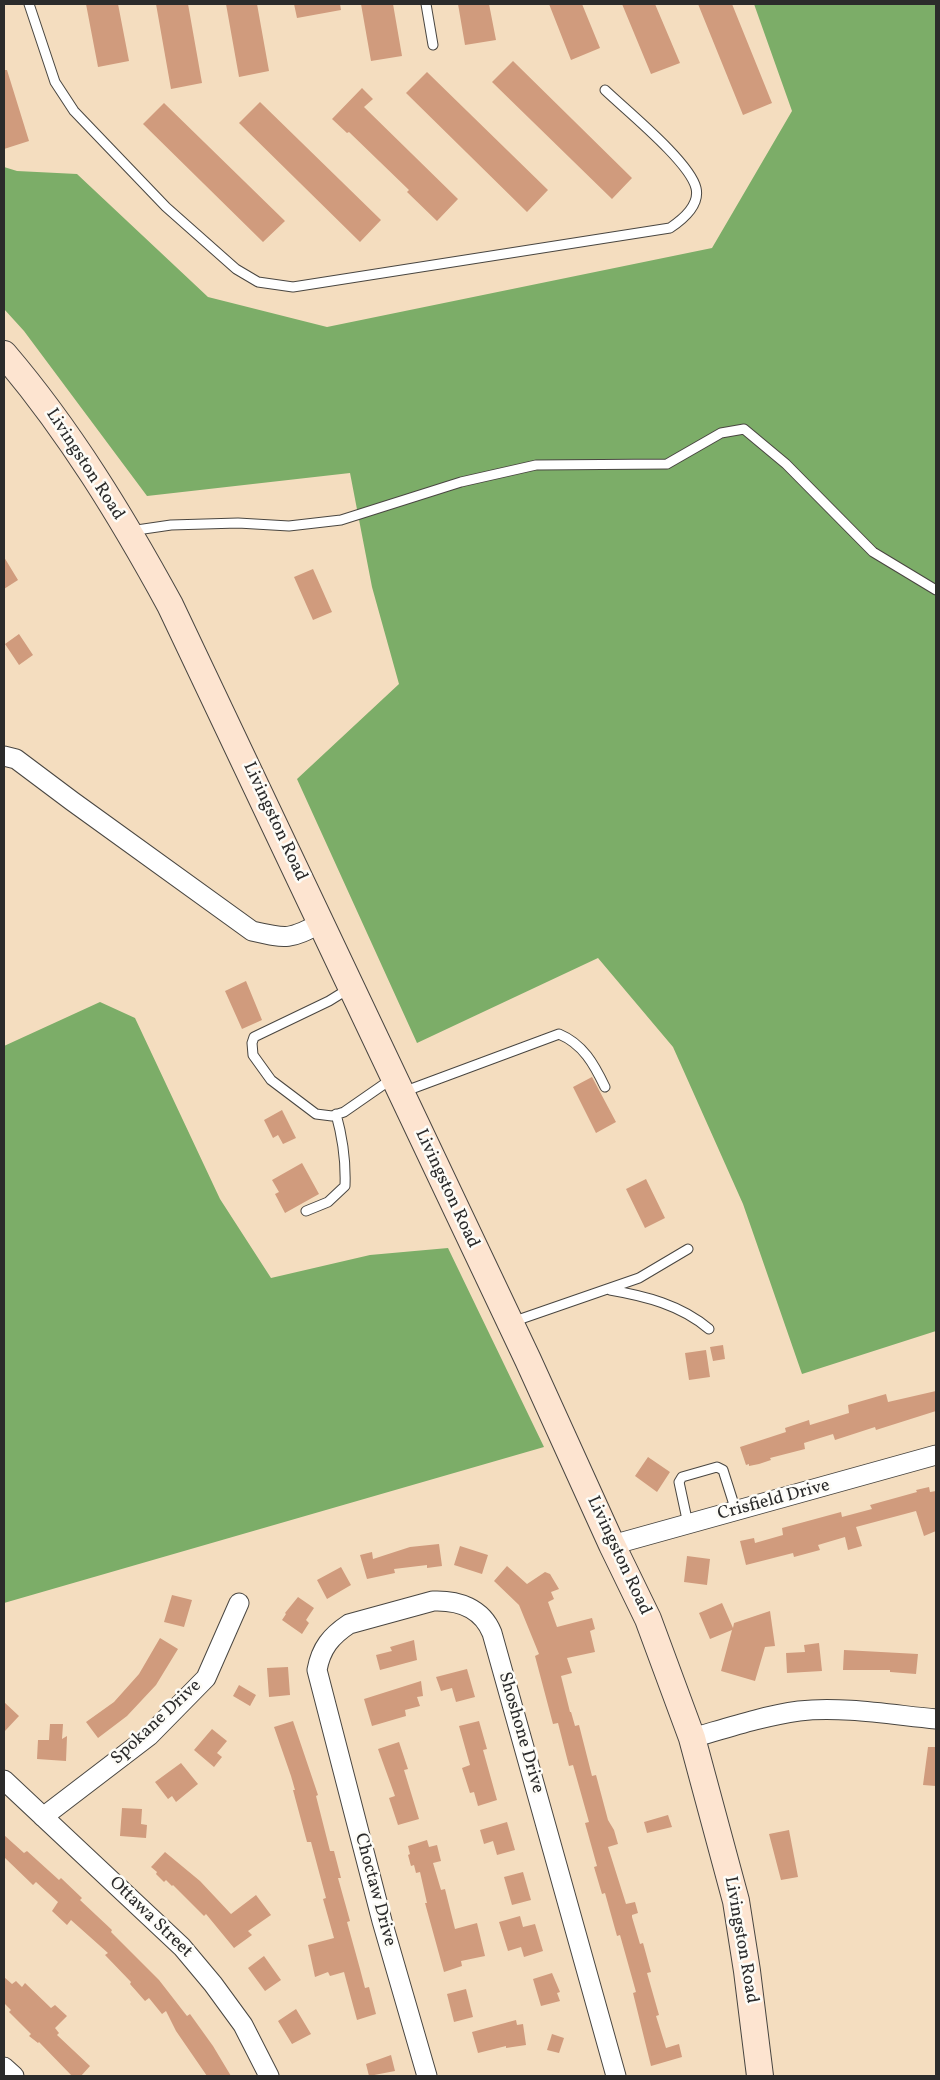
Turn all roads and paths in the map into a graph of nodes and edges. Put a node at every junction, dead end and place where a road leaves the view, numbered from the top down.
1 (29, 4) edge
2 (426, 4) edge
3 (433, 45) dead end
4 (605, 90) dead end
5 (4, 354) edge
6 (128, 531) junction
7 (936, 590) edge
8 (4, 756) edge
9 (321, 923) junction
10 (351, 987) junction
11 (397, 1086) junction
12 (605, 1086) dead end
13 (336, 1114) junction
14 (306, 1211) dead end
15 (688, 1248) dead end
16 (607, 1289) junction
17 (510, 1323) junction
18 (708, 1329) dead end
19 (936, 1454) edge
20 (736, 1511) junction
21 (688, 1524) junction
22 (612, 1545) junction
23 (239, 1603) dead end
24 (327, 1703) joint
25 (936, 1719) edge
26 (692, 1738) junction
27 (4, 1780) edge
28 (43, 1817) junction
29 (4, 2067) edge
30 (14, 2076) edge
31 (269, 2076) edge
32 (427, 2076) edge
33 (616, 2076) edge
34 (760, 2076) edge

1 - 4 lane
2 - 3 lane
5 - 6 main road, Livingston Road
6 - 7 lane
6 - 9 main road, Livingston Road
8 - 9 street
9 - 10 main road, Livingston Road
10 - 11 main road, Livingston Road
10 - 13 lane
11 - 12 lane
11 - 13 lane
11 - 17 main road, Livingston Road
13 - 14 lane
15 - 16 lane
16 - 17 lane
16 - 18 lane
17 - 22 main road, Livingston Road
19 - 20 street, Crisfield Drive
20 - 21 street, Crisfield Drive
20 - 21 lane
21 - 22 street, Crisfield Drive
22 - 26 main road, Livingston Road
23 - 28 street, Spokane Drive
24 - 32 street, Choctaw Drive
24 - 33 street, Shoshone Drive
25 - 26 street
26 - 34 main road, Livingston Road
27 - 28 street, Ottawa Street
28 - 31 street, Ottawa Street
29 - 30 street

